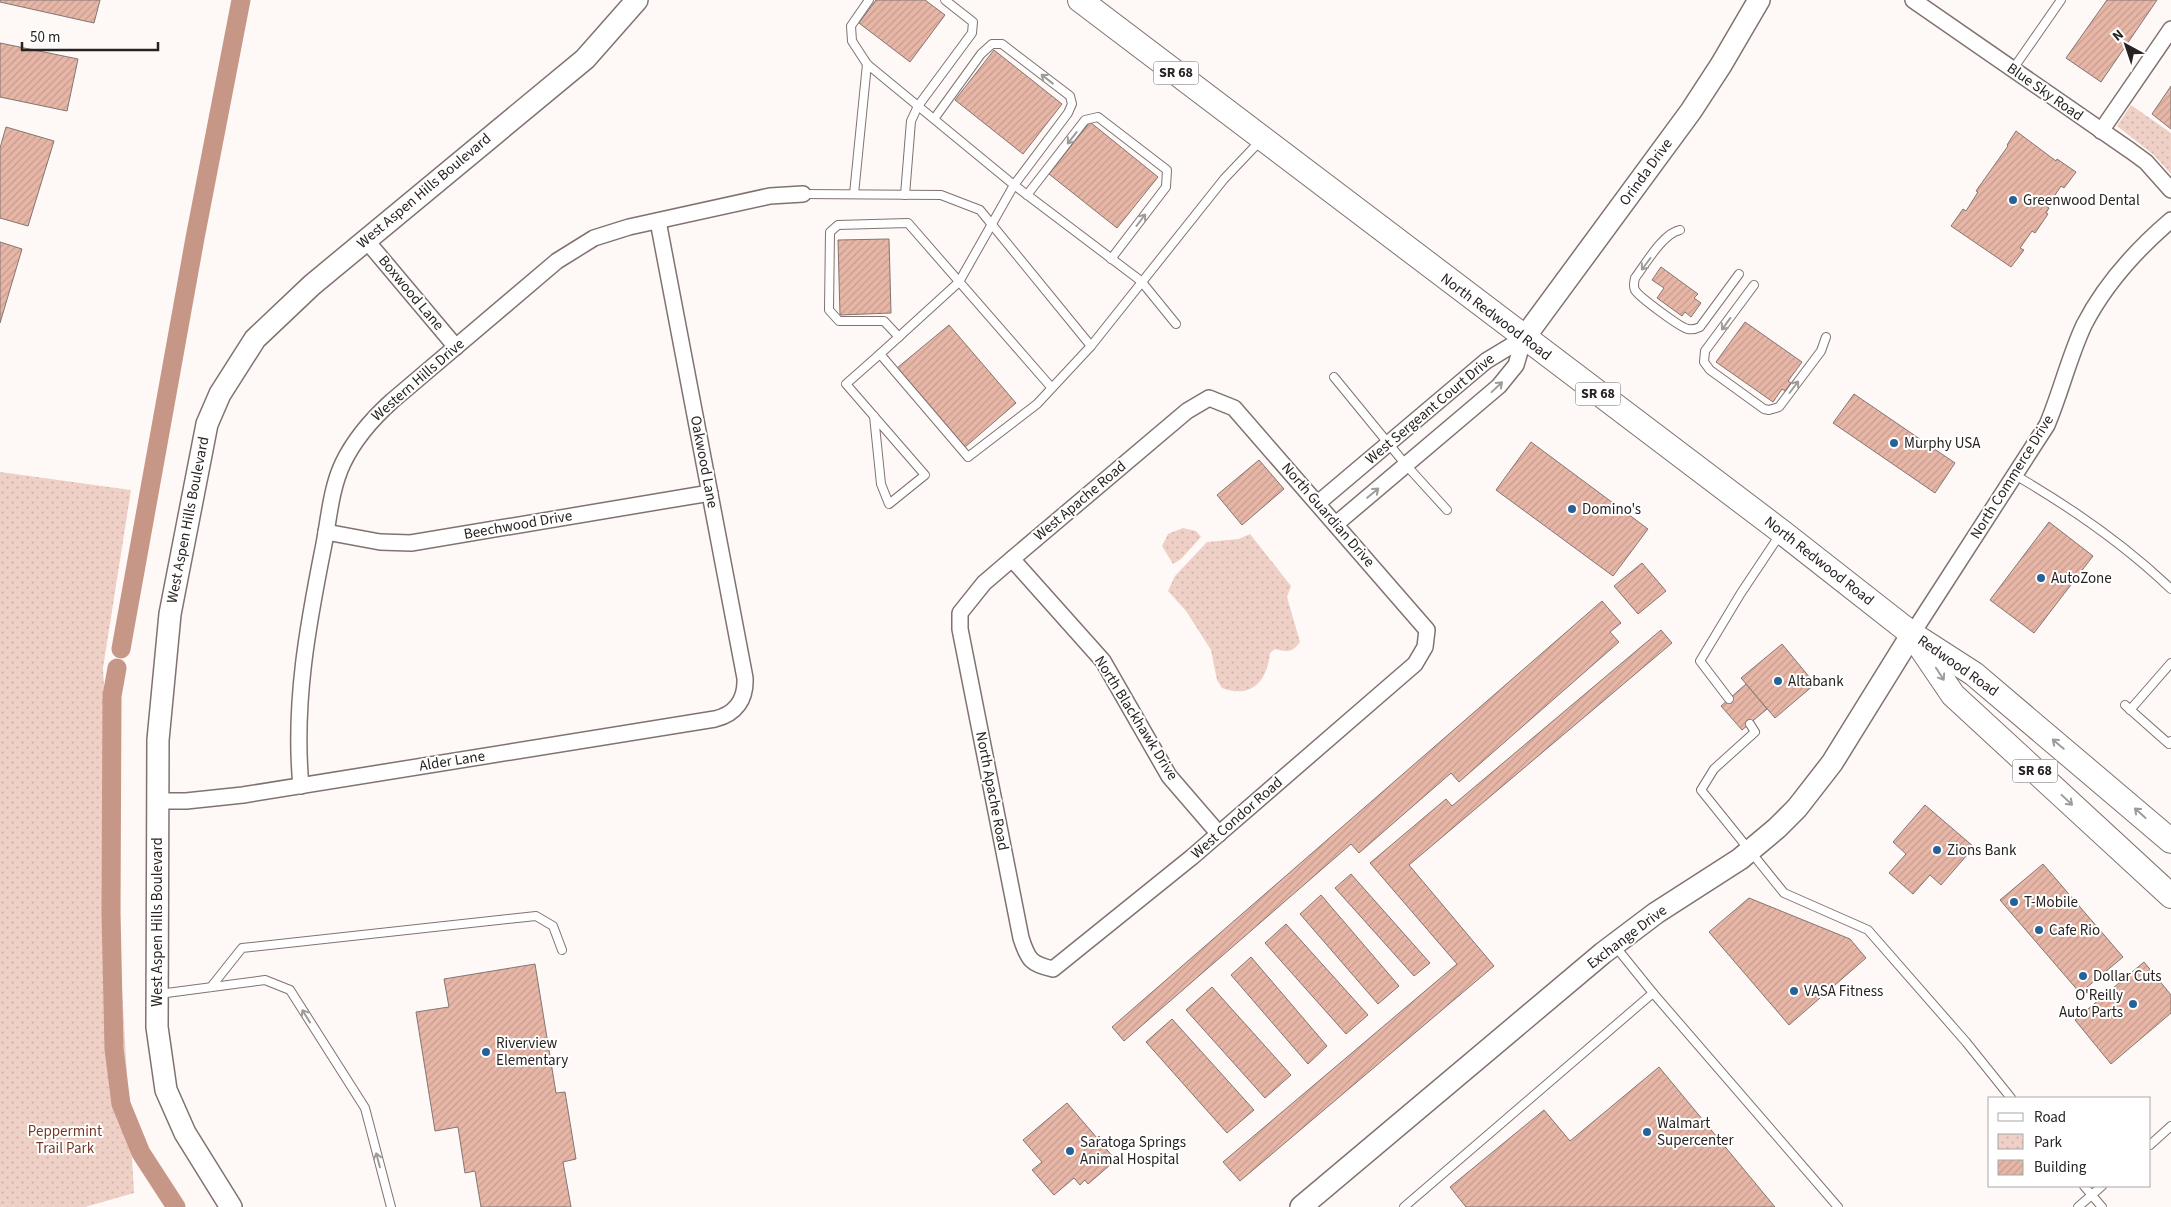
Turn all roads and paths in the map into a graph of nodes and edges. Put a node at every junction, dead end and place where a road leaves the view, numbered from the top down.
1 (637, 0) edge
2 (869, 0) edge
3 (945, 0) edge
4 (1080, 0) edge
5 (1759, 0) edge
6 (1913, 0) edge
7 (2060, 0) edge
8 (2171, 29) edge
9 (867, 64) junction
10 (2013, 69) junction
11 (918, 106) junction
12 (934, 119) junction
13 (2101, 131) junction
14 (1263, 139) junction
15 (1014, 185) junction
16 (2171, 190) edge
17 (803, 194) joint
18 (854, 194) junction
19 (904, 195) junction
20 (1027, 195) junction
21 (2171, 220) edge
22 (658, 221) junction
23 (991, 224) junction
24 (1680, 230) dead end
25 (366, 240) junction
26 (1112, 259) junction
27 (1739, 274) dead end
28 (1141, 281) junction
29 (959, 282) junction
30 (1754, 285) dead end
31 (1176, 324) dead end
32 (899, 337) junction
33 (1826, 337) dead end
34 (1524, 338) junction
35 (456, 346) junction
36 (1091, 346) junction
37 (880, 354) junction
38 (1334, 376) dead end
39 (1051, 387) junction
40 (1208, 398) joint
41 (874, 416) junction
42 (1389, 443) junction
43 (1406, 465) junction
44 (2016, 475) junction
45 (710, 493) junction
46 (1318, 503) junction
47 (1447, 510) dead end
48 (1336, 524) junction
49 (326, 532) junction
50 (1782, 532) junction
51 (1012, 559) junction
52 (2171, 588) edge
53 (960, 613) joint
54 (1912, 634) junction
55 (1425, 647) joint
56 (2171, 663) edge
57 (1729, 699) dead end
58 (740, 703) joint
59 (1750, 724) dead end
60 (2171, 741) edge
61 (302, 786) junction
62 (158, 801) junction
63 (1219, 834) junction
64 (2171, 840) edge
65 (1750, 852) junction
66 (2171, 896) edge
67 (1614, 945) junction
68 (562, 950) dead end
69 (1036, 966) joint
70 (211, 987) junction
71 (1653, 993) junction
72 (157, 994) junction
73 (2011, 1097) edge
74 (2171, 1126) edge
75 (2151, 1143) edge
76 (2085, 1187) edge
77 (2101, 1187) edge
78 (2092, 1195) junction
79 (231, 1207) edge
80 (391, 1207) edge
81 (1302, 1207) edge
82 (1404, 1207) edge
83 (1838, 1207) edge
84 (2078, 1207) edge
85 (2102, 1207) edge

1 - 25 street, West Aspen Hills Boulevard
2 - 9 lane
3 - 11 lane
4 - 14 main road, North Redwood Road / SR 68
5 - 34 street, Orinda Drive
6 - 10 street, Blue Sky Road
7 - 10 lane
8 - 13 street
9 - 11 lane
9 - 18 lane
10 - 13 street, Blue Sky Road
11 - 12 lane
11 - 19 lane
12 - 15 lane
15 -> 12 lane
13 - 16 street, Blue Sky Road
14 - 28 lane
14 - 34 main road, North Redwood Road / SR 68
15 - 20 lane
15 - 23 lane
17 - 18 lane
17 - 22 street, Western Hills Drive
18 - 19 lane
19 - 23 lane
20 - 26 lane
26 -> 20 lane
21 - 44 street, North Commerce Drive
22 - 35 street, Western Hills Drive
22 - 45 street, Oakwood Lane
23 - 29 lane
23 - 36 lane
24 -> 27 lane
25 - 35 street, Boxwood Lane
25 - 62 street, West Aspen Hills Boulevard
26 - 28 lane
28 - 31 lane
28 - 36 lane
29 - 32 lane
29 - 32 lane
29 - 39 lane
30 -> 33 lane
32 - 37 lane
34 - 42 street, West Sergeant Court Drive
43 -> 34 street, West Sergeant Court Drive
34 - 50 main road, North Redwood Road / SR 68
35 - 49 street, Western Hills Drive
36 - 39 lane
37 - 39 lane
37 - 41 lane
38 - 42 lane
40 - 46 street, North Guardian Drive
40 - 51 street, West Apache Road
41 - 41 lane
42 - 43 lane
42 - 46 street, West Sergeant Court Drive
43 - 47 lane
48 -> 43 street, West Sergeant Court Drive
44 - 52 lane
44 - 54 street, North Commerce Drive
45 - 49 street, Beechwood Drive
45 - 58 street, Oakwood Lane
46 - 48 street, North Guardian Drive
48 - 55 street, North Guardian Drive
49 - 61 street, Western Hills Drive
50 - 54 main road, North Redwood Road / SR 68
50 - 57 lane
51 - 53 street, West Apache Road
51 - 63 street, North Blackhawk Drive
53 - 69 street, North Apache Road
64 -> 54 main road, Redwood Road / SR 68
54 - 65 street, Exchange Drive
54 -> 66 main road, Redwood Road / SR 68
55 - 63 street, West Condor Road
56 - 60 lane
58 - 61 street, Alder Lane
59 - 65 lane
61 - 62 street, Alder Lane
62 - 72 street, West Aspen Hills Boulevard
63 - 69 street, West Condor Road
65 - 67 street, Exchange Drive
65 - 73 lane
67 - 71 lane
67 - 81 street, Exchange Drive
68 - 70 lane
70 - 72 lane
80 -> 70 lane
71 - 82 lane
71 - 83 lane
72 - 79 street, West Aspen Hills Boulevard
74 - 75 lane
76 - 78 lane
77 - 78 lane
78 - 84 lane
78 - 85 lane

